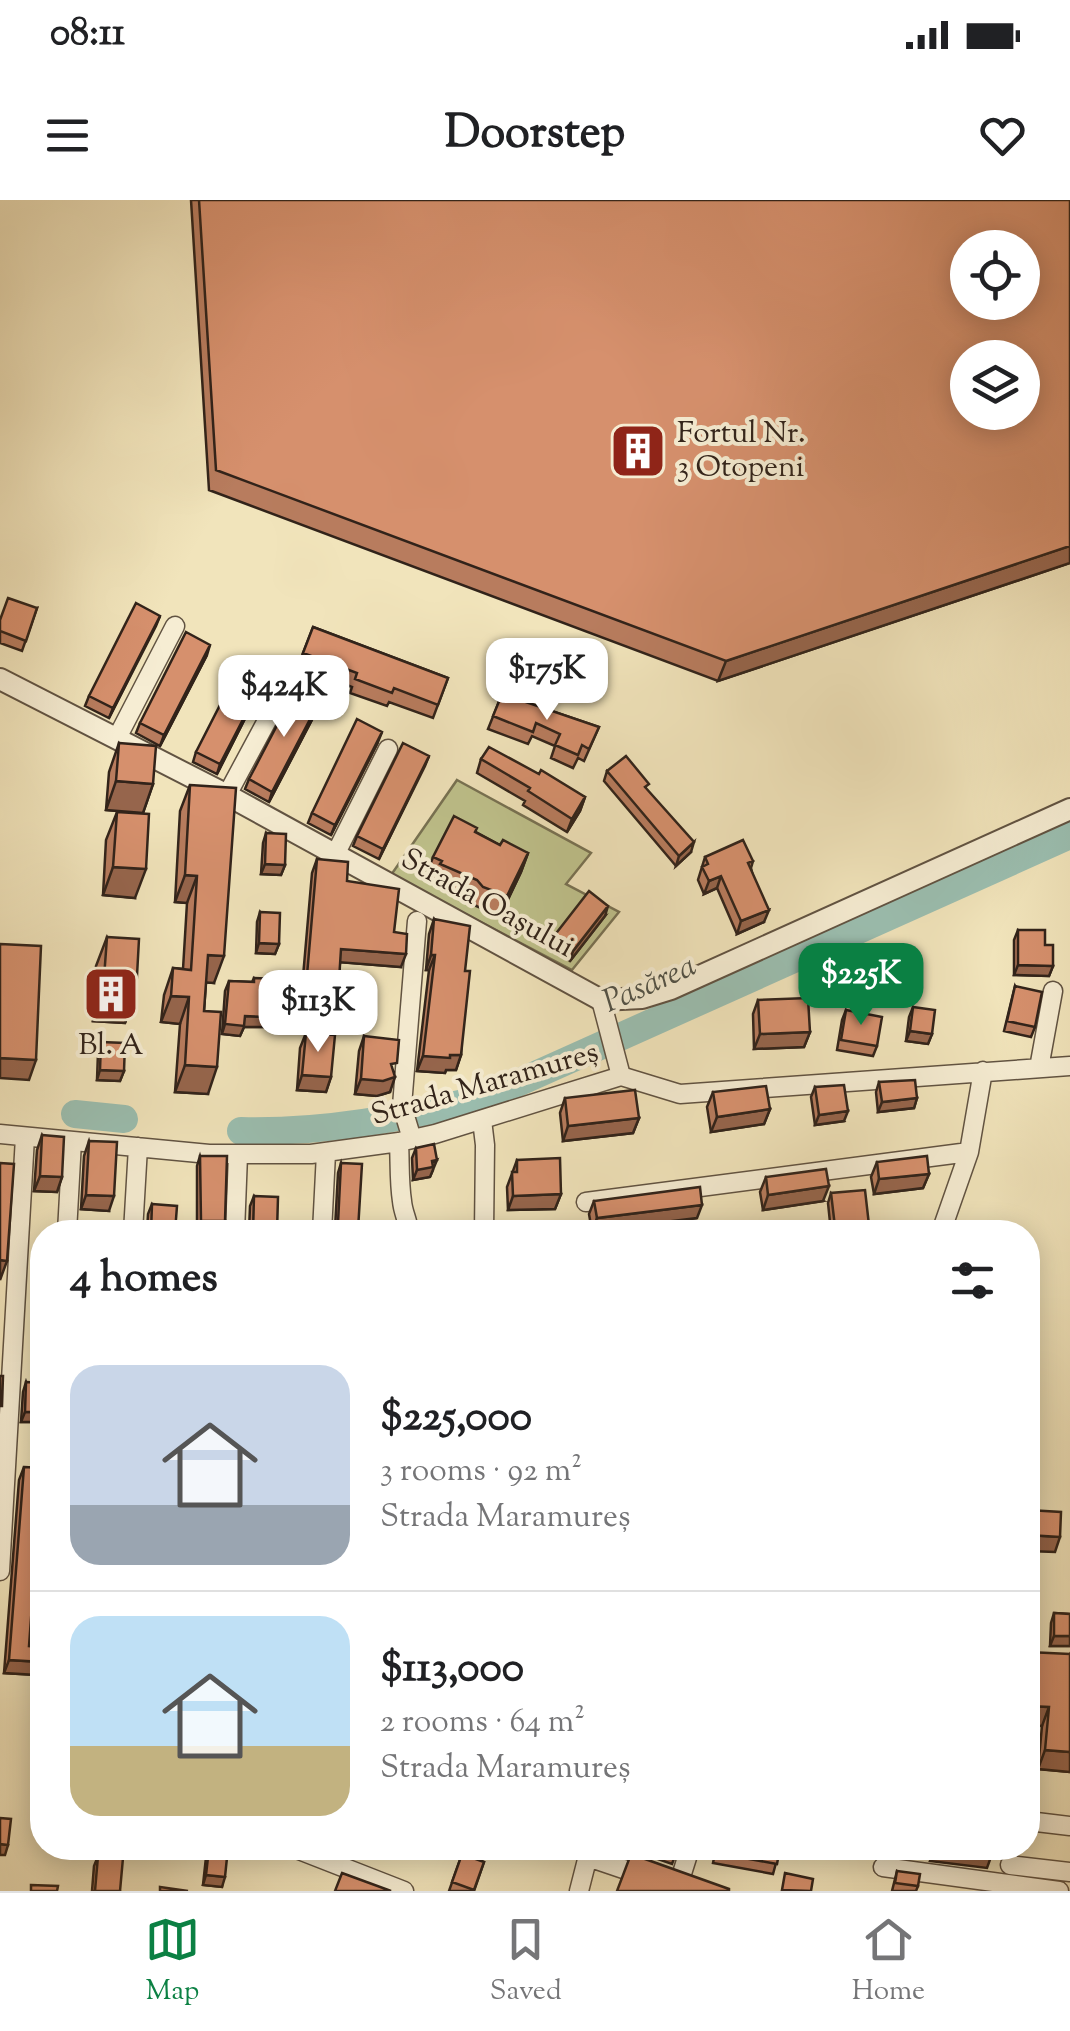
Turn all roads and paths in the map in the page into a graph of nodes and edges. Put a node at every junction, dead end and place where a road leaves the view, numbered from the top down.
1 (174, 626) dead end
2 (0, 679) edge
3 (284, 687) dead end
4 (117, 738) junction
5 (388, 749) dead end
6 (226, 795) junction
7 (1070, 808) edge
8 (335, 855) junction
9 (417, 921) dead end
10 (1053, 991) dead end
11 (601, 1000) junction
12 (1070, 1066) edge
13 (1039, 1068) junction
14 (984, 1071) junction
15 (621, 1076) junction
16 (482, 1120) junction
17 (0, 1134) edge
18 (26, 1137) junction
19 (72, 1141) junction
20 (406, 1141) junction
21 (138, 1147) junction
22 (969, 1152) junction
23 (326, 1153) junction
24 (238, 1156) junction
25 (586, 1202) dead end
26 (67, 1220) edge
27 (134, 1220) edge
28 (235, 1220) edge
29 (323, 1220) edge
30 (408, 1220) edge
31 (484, 1220) edge
32 (945, 1220) edge
33 (0, 1571) edge
34 (1040, 1822) edge
35 (1070, 1826) edge
36 (325, 1860) edge
37 (587, 1860) edge
38 (609, 1860) edge
39 (686, 1860) edge
40 (1010, 1865) dead end
41 (883, 1868) dead end
42 (1070, 1872) edge
43 (404, 1891) edge
44 (580, 1891) edge
45 (1059, 1891) edge

1 - 4 street
2 - 4 street, Strada Oașului
3 - 6 street
4 - 6 street, Strada Oașului
5 - 8 street
6 - 8 street, Strada Oașului
7 - 11 street
8 - 11 street, Strada Oașului
9 - 20 street
10 - 13 street
11 - 15 street
12 - 13 street, Strada Maramureș
13 - 14 street, Strada Maramureș
14 - 15 street, Strada Maramureș
14 - 22 street
15 - 16 street, Strada Maramureș
16 - 20 street, Strada Maramureș
16 - 31 street
17 - 18 street, Strada Maramureș
18 - 19 street, Strada Maramureș
18 - 33 street
19 - 21 street, Strada Maramureș
19 - 26 street
20 - 23 street, Strada Maramureș
20 - 30 street
21 - 24 street, Strada Maramureș
21 - 27 street
22 - 25 street
22 - 32 street
23 - 24 street, Strada Maramureș
23 - 29 street
24 - 28 street
34 - 35 street
36 - 43 street
37 - 44 street
38 - 39 street
40 - 42 street
41 - 45 street

